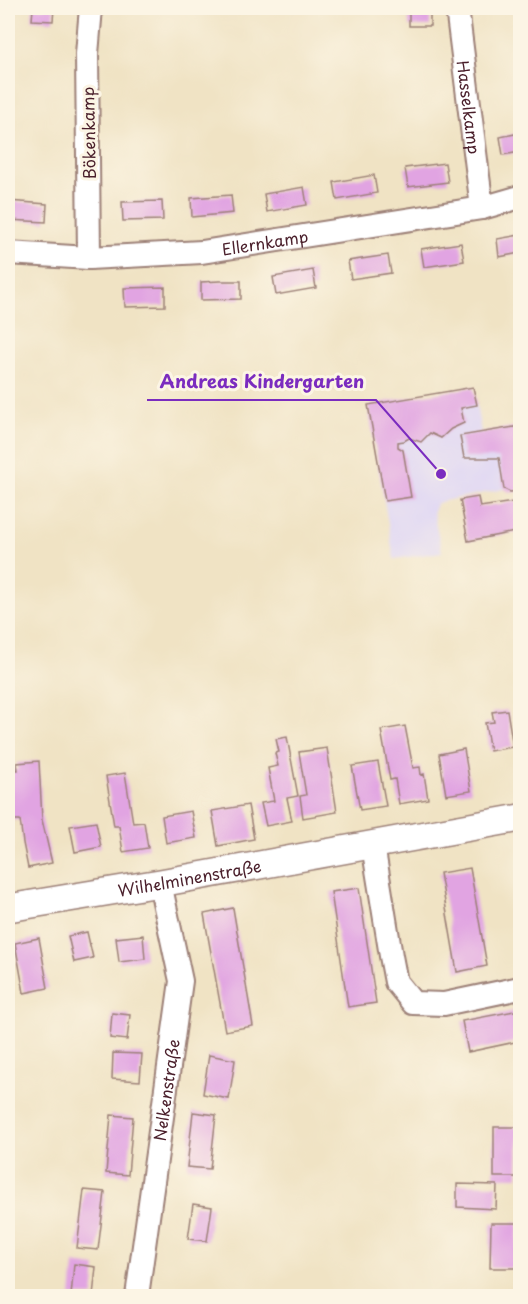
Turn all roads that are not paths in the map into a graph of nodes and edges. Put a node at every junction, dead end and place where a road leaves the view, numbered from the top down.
1 (91, 8) edge
2 (457, 8) edge
3 (520, 197) edge
4 (482, 208) junction
5 (8, 254) edge
6 (89, 258) junction
7 (520, 818) edge
8 (373, 845) junction
9 (160, 883) junction
10 (8, 908) edge
11 (520, 988) edge
12 (137, 1296) edge

1 - 6 street, Bökenkamp
2 - 4 street, Hasselkamp
3 - 4 street, Ellernkamp
4 - 6 street, Ellernkamp
5 - 6 street, Ellernkamp
7 - 8 street, Wilhelminenstraße
8 - 9 street, Wilhelminenstraße
8 - 11 street
9 - 10 street, Wilhelminenstraße
9 - 12 street, Nelkenstraße

